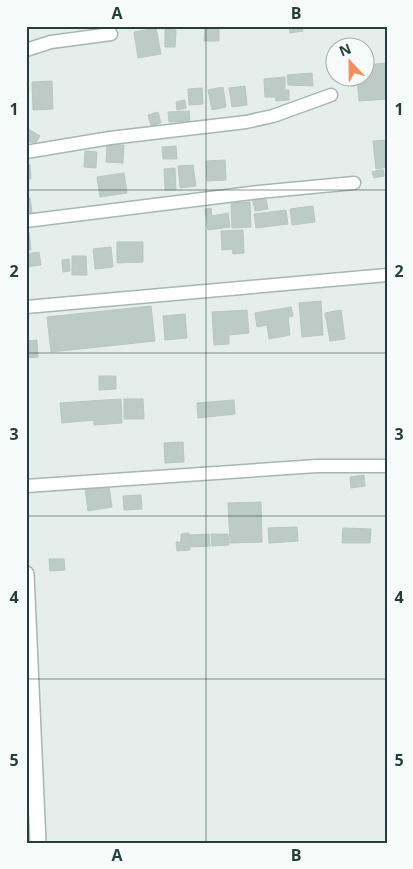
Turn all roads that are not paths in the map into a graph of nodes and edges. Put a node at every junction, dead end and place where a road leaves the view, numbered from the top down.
1 (111, 34) dead end
2 (26, 50) edge
3 (331, 94) dead end
4 (26, 152) edge
5 (354, 183) dead end
6 (26, 221) edge
7 (387, 275) edge
8 (26, 307) edge
9 (387, 466) edge
10 (26, 486) edge
11 (26, 574) edge
12 (29, 708) edge
13 (38, 843) edge

1 - 2 street
3 - 4 street
5 - 6 street
7 - 8 street
9 - 10 street
11 - 12 street
12 - 13 street

